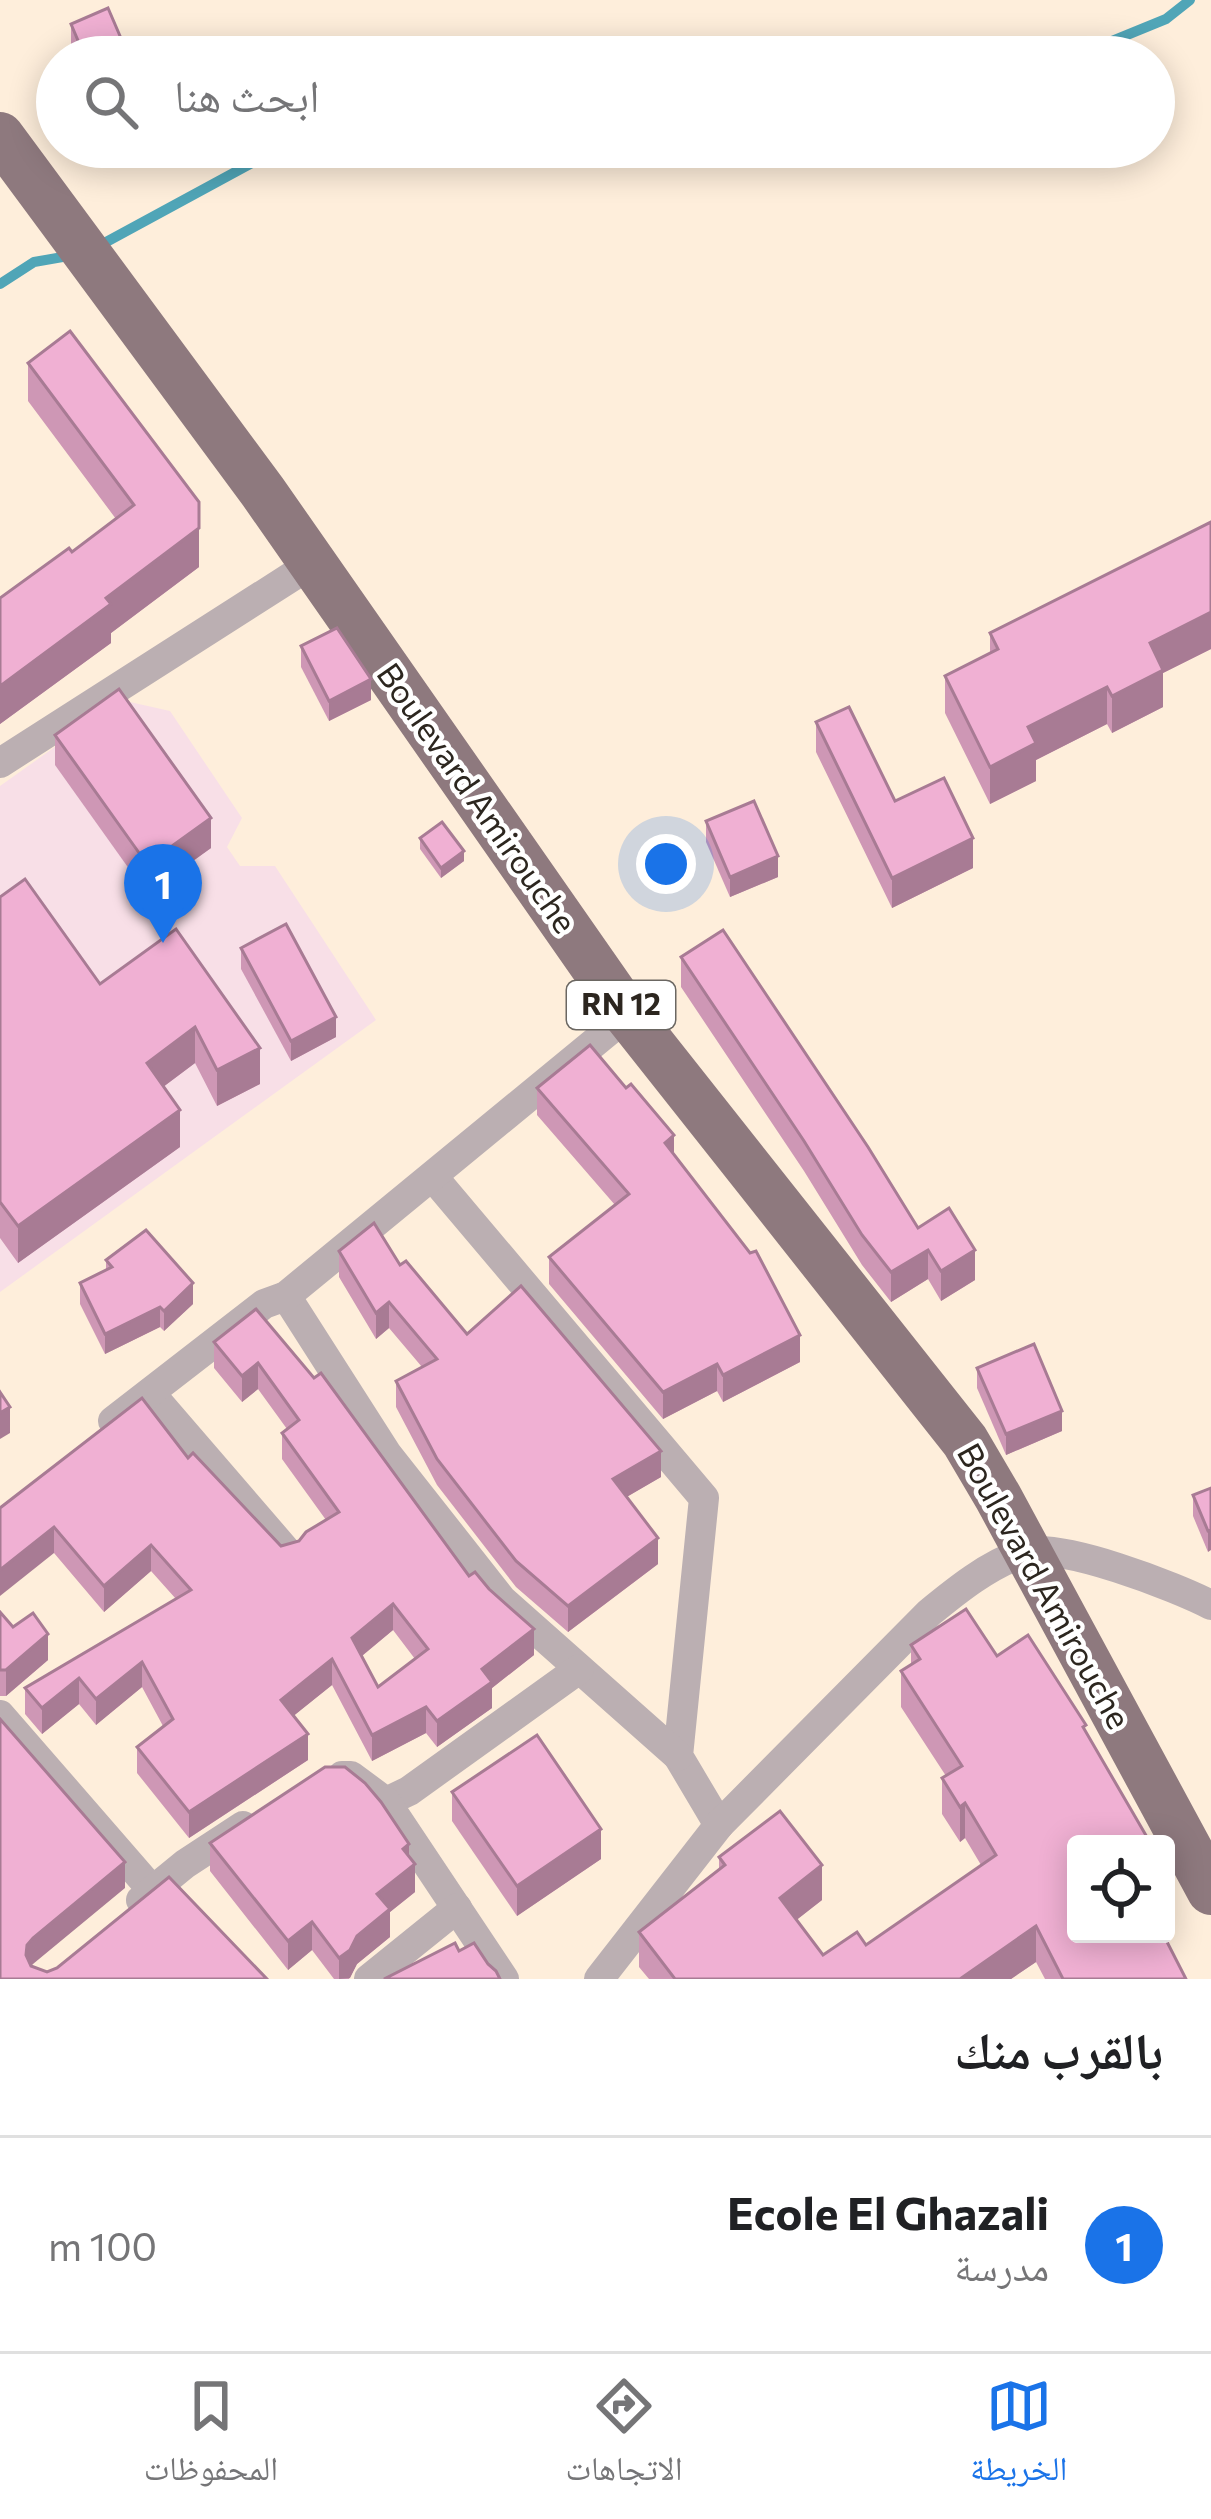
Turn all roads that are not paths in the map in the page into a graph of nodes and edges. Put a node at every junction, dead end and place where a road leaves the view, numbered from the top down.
1 (0, 136) edge
2 (313, 563) junction
3 (0, 763) edge
4 (628, 1015) junction
5 (434, 1177) junction
6 (286, 1296) junction
7 (150, 1393) junction
8 (94, 1437) edge
9 (1027, 1551) junction
10 (287, 1552) edge
11 (1211, 1605) edge
12 (579, 1669) junction
13 (6, 1735) edge
14 (678, 1756) junction
15 (319, 1776) edge
16 (386, 1802) junction
17 (262, 1814) edge
18 (719, 1825) junction
19 (153, 1891) junction
20 (1211, 1892) edge
21 (457, 1908) junction
22 (117, 1920) edge
23 (369, 1979) edge
24 (504, 1979) edge
25 (599, 1979) edge

1 - 2 main road, Boulevard Amirouche / RN 12
2 - 3 street
2 - 4 main road, Boulevard Amirouche / RN 12
4 - 5 street
4 - 9 main road, Boulevard Amirouche / RN 12
5 - 6 street
5 - 14 street
6 - 7 street
6 - 12 street
7 - 8 street
7 - 10 street
9 - 11 street
9 - 18 street
9 - 20 main road, Boulevard Amirouche / RN 12
12 - 14 street
12 - 16 street
13 - 19 street
14 - 18 street
15 - 16 street
16 - 21 street
17 - 19 street
18 - 25 street
19 - 22 street
21 - 23 street
21 - 24 street

